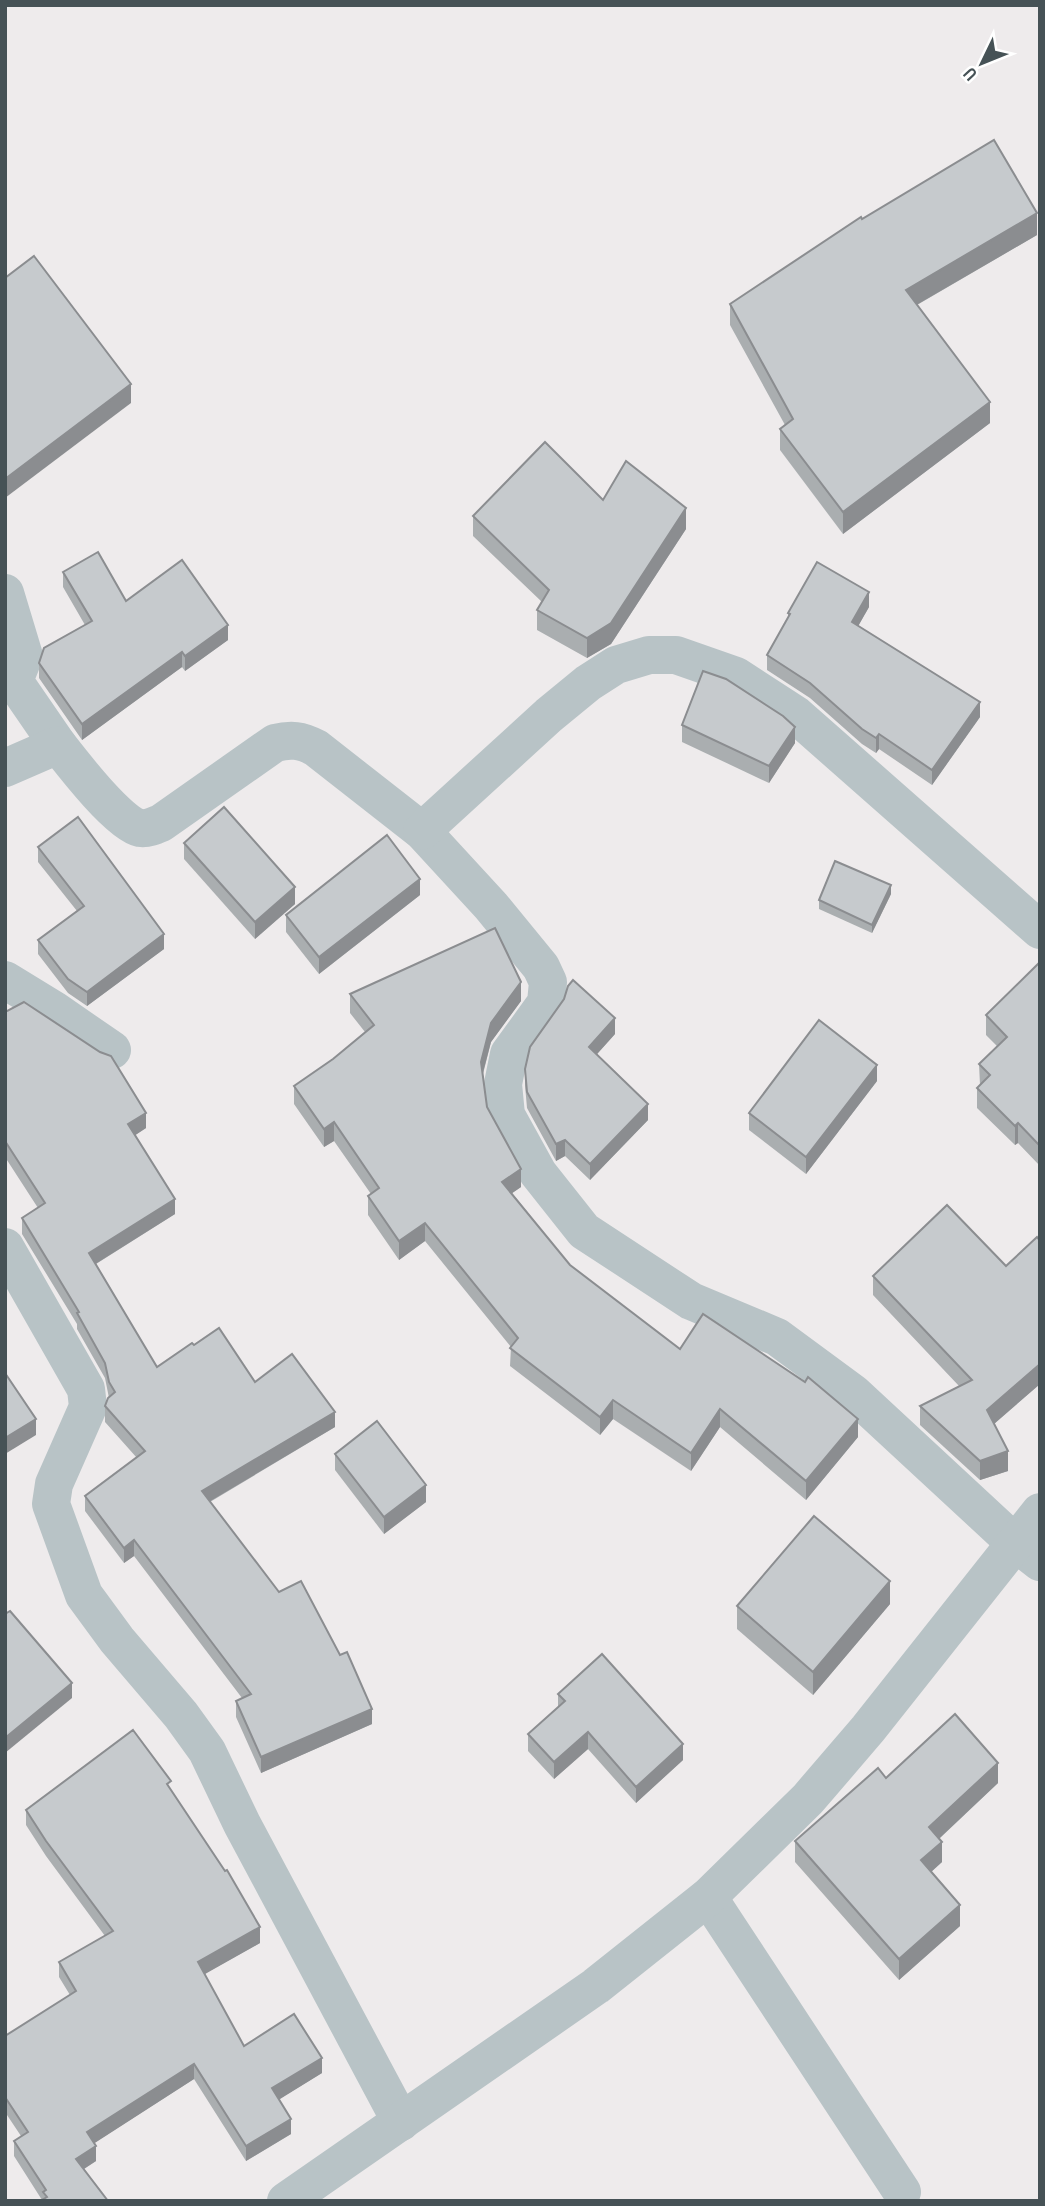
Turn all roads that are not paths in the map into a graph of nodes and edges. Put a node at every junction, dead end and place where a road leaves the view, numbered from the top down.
1 (5, 593) edge
2 (58, 745) junction
3 (5, 768) edge
4 (422, 831) junction
5 (1040, 930) edge
6 (5, 980) edge
7 (112, 1050) dead end
8 (5, 1247) edge
9 (1040, 1512) edge
10 (1027, 1552) edge
11 (708, 1897) junction
12 (401, 2122) junction
13 (902, 2192) dead end
14 (286, 2201) edge

1 - 2 street
2 - 3 street
2 - 4 street
4 - 5 street
4 - 10 street
6 - 7 street
8 - 12 street
9 - 10 street
10 - 11 street
11 - 12 street
11 - 13 street
12 - 14 street

